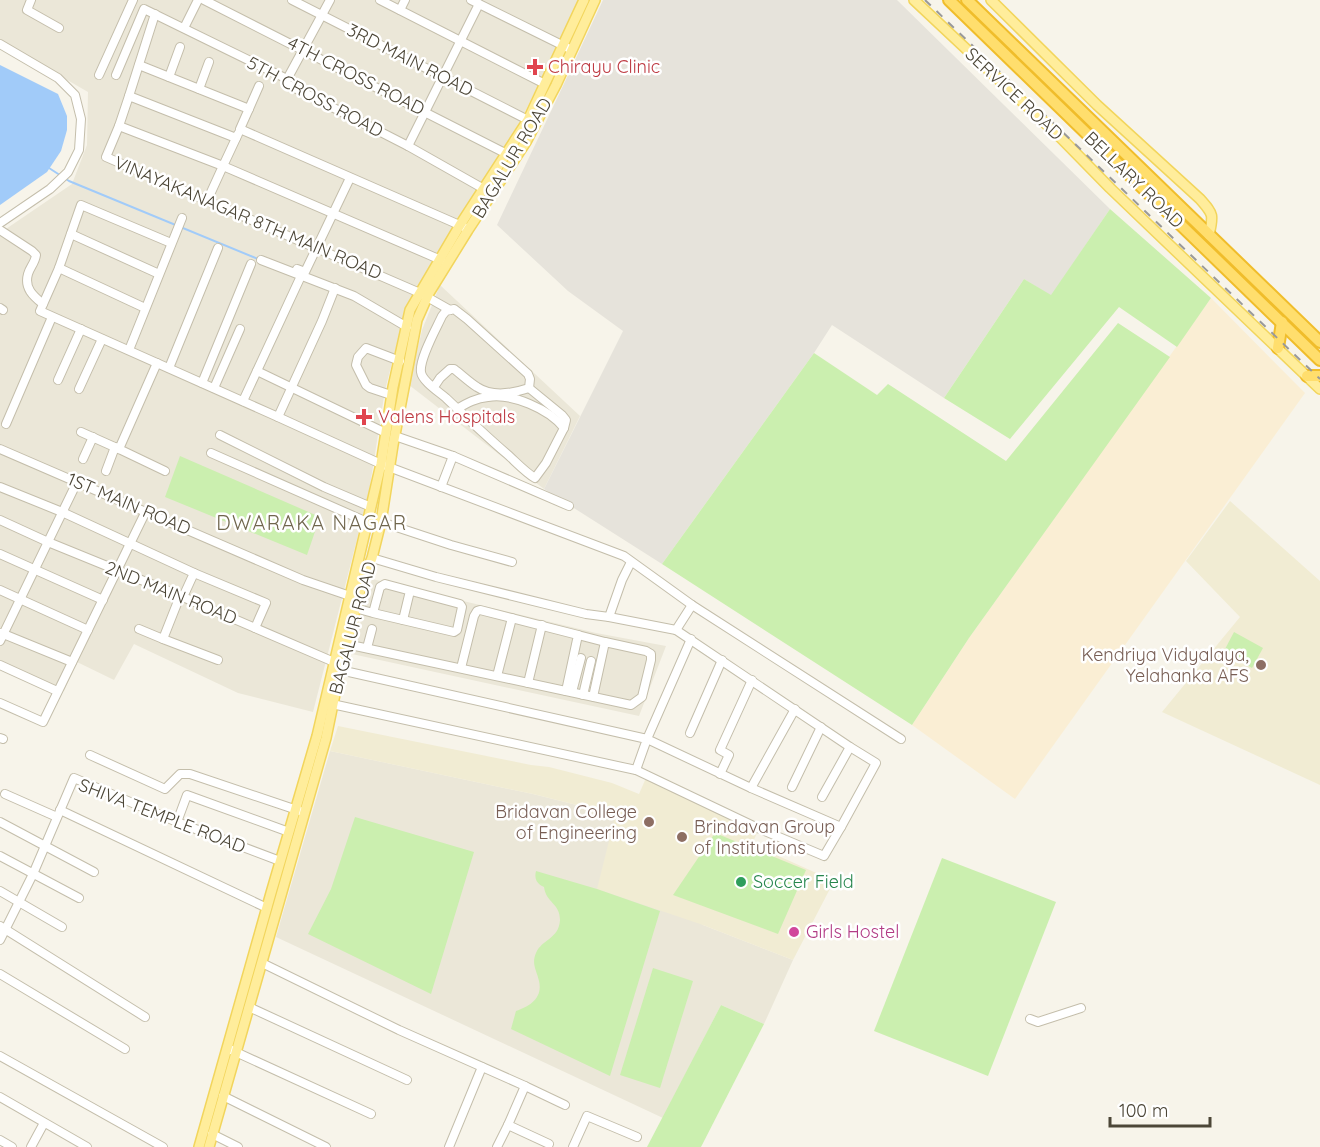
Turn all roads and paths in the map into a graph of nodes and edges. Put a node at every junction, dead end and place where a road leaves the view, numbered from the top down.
1 (31, 0) edge
2 (133, 0) edge
3 (198, 0) edge
4 (204, 0) edge
5 (292, 0) edge
6 (330, 0) edge
7 (380, 0) edge
8 (405, 0) edge
9 (584, 0) edge
10 (595, 0) edge
11 (914, 0) edge
12 (949, 0) edge
13 (967, 0) edge
14 (991, 0) edge
15 (475, 2) edge
16 (400, 10) junction
17 (155, 14) junction
18 (322, 15) junction
19 (59, 28) dead end
20 (184, 28) junction
21 (461, 40) junction
22 (0, 44) edge
23 (180, 47) dead end
24 (568, 48) junction
25 (303, 50) junction
26 (209, 62) dead end
27 (139, 64) junction
28 (99, 75) dead end
29 (116, 75) dead end
30 (443, 76) junction
31 (169, 77) junction
32 (287, 79) junction
33 (545, 84) junction
34 (259, 86) dead end
35 (199, 89) junction
36 (129, 96) junction
37 (249, 109) junction
38 (425, 112) junction
39 (528, 120) junction
40 (119, 126) junction
41 (240, 129) junction
42 (236, 138) junction
43 (408, 146) junction
44 (507, 154) junction
45 (224, 166) junction
46 (350, 177) junction
47 (484, 189) junction
48 (207, 201) junction
49 (333, 212) junction
50 (182, 218) dead end
51 (0, 223) edge
52 (464, 227) junction
53 (0, 230) edge
54 (71, 234) junction
55 (1209, 235) junction
56 (171, 243) junction
57 (218, 248) dead end
58 (316, 248) junction
59 (441, 260) junction
60 (251, 264) dead end
61 (59, 268) junction
62 (159, 274) junction
63 (301, 276) junction
64 (335, 288) junction
65 (424, 295) junction
66 (43, 304) junction
67 (145, 308) junction
68 (450, 310) junction
69 (52, 317) junction
70 (1282, 322) junction
71 (407, 327) junction
72 (81, 329) junction
73 (240, 329) dead end
74 (102, 339) junction
75 (409, 339) junction
76 (1320, 342) edge
77 (1278, 348) junction
78 (129, 350) junction
79 (411, 351) junction
80 (424, 356) junction
81 (1320, 360) edge
82 (400, 361) junction
83 (157, 363) junction
84 (169, 368) junction
85 (408, 368) junction
86 (257, 371) junction
87 (420, 371) junction
88 (1307, 376) junction
89 (1320, 376) edge
90 (58, 380) dead end
91 (202, 383) junction
92 (291, 386) junction
93 (434, 387) junction
94 (214, 388) junction
95 (529, 388) junction
96 (79, 389) dead end
97 (1320, 389) edge
98 (392, 395) junction
99 (243, 401) junction
100 (457, 409) junction
101 (278, 417) junction
102 (6, 424) dead end
103 (564, 429) junction
104 (81, 432) dead end
105 (220, 435) dead end
106 (390, 435) junction
107 (93, 438) junction
108 (117, 448) junction
109 (0, 449) edge
110 (211, 453) dead end
111 (453, 456) junction
112 (83, 459) dead end
113 (385, 466) junction
114 (106, 471) dead end
115 (165, 471) dead end
116 (77, 482) junction
117 (0, 487) edge
118 (441, 487) junction
119 (568, 506) dead end
120 (371, 507) junction
121 (146, 511) junction
122 (62, 512) junction
123 (0, 520) edge
124 (367, 522) junction
125 (381, 522) junction
126 (48, 542) junction
127 (130, 543) junction
128 (0, 554) edge
129 (372, 558) junction
130 (512, 562) dead end
131 (631, 562) junction
132 (35, 569) junction
133 (117, 571) junction
134 (194, 573) junction
135 (0, 590) edge
136 (410, 591) junction
137 (182, 597) junction
138 (354, 597) junction
139 (20, 599) junction
140 (103, 600) junction
141 (692, 605) junction
142 (355, 608) junction
143 (373, 613) junction
144 (609, 617) junction
145 (512, 618) junction
146 (403, 620) junction
147 (542, 626) junction
148 (255, 628) junction
149 (139, 629) dead end
150 (372, 629) dead end
151 (88, 630) junction
152 (676, 630) junction
153 (578, 635) junction
154 (1, 636) edge
155 (163, 639) junction
156 (691, 639) junction
157 (605, 642) junction
158 (346, 644) junction
159 (367, 648) junction
160 (581, 658) dead end
161 (218, 660) dead end
162 (722, 660) junction
163 (338, 661) junction
164 (591, 661) dead end
165 (72, 662) junction
166 (0, 665) edge
167 (461, 668) junction
168 (340, 670) junction
169 (496, 676) junction
170 (752, 680) junction
171 (528, 683) junction
172 (57, 691) junction
173 (569, 692) junction
174 (583, 695) junction
175 (593, 697) junction
176 (0, 703) edge
177 (332, 704) junction
178 (795, 709) junction
179 (821, 727) junction
180 (690, 733) dead end
181 (647, 739) junction
182 (901, 739) dead end
183 (850, 747) junction
184 (90, 755) dead end
185 (636, 770) junction
186 (720, 774) junction
187 (792, 787) dead end
188 (751, 788) junction
189 (5, 794) dead end
190 (822, 797) dead end
191 (300, 811) junction
192 (58, 813) junction
193 (0, 822) edge
194 (177, 822) junction
195 (841, 827) junction
196 (289, 832) junction
197 (45, 845) junction
198 (0, 856) edge
199 (280, 861) junction
200 (94, 872) dead end
201 (33, 874) junction
202 (0, 891) edge
203 (78, 898) dead end
204 (20, 902) junction
205 (267, 908) junction
206 (62, 927) dead end
207 (3, 928) edge
208 (0, 940) edge
209 (262, 963) junction
210 (0, 974) edge
211 (249, 1007) junction
212 (1081, 1008) dead end
213 (145, 1017) dead end
214 (1030, 1019) dead end
215 (125, 1049) dead end
216 (231, 1050) junction
217 (0, 1056) edge
218 (482, 1066) junction
219 (407, 1080) dead end
220 (525, 1086) junction
221 (223, 1096) junction
222 (0, 1097) edge
223 (565, 1105) dead end
224 (370, 1114) dead end
225 (44, 1122) junction
226 (508, 1125) junction
227 (212, 1134) junction
228 (636, 1137) dead end
229 (0, 1140) edge
230 (549, 1144) dead end
231 (12, 1147) edge
232 (31, 1147) edge
233 (87, 1147) edge
234 (163, 1147) edge
235 (200, 1147) edge
236 (209, 1147) edge
237 (238, 1147) edge
238 (326, 1147) edge
239 (449, 1147) edge
240 (497, 1147) edge
241 (573, 1147) edge

1 - 19 street
2 - 28 street
3 - 20 street
4 - 25 street, 4TH CROSS ROAD
5 - 18 street, 3RD MAIN ROAD
6 - 18 street
7 - 16 street
8 - 16 street
9 - 24 main road, BAGALUR ROAD
10 - 24 main road, BAGALUR ROAD
11 - 77 main road, SERVICE ROAD
12 - 70 highway, BELLARY ROAD
13 - 55 highway, BELLARY ROAD
14 - 55 main road
15 - 21 street
15 - 24 street
16 - 21 street
17 - 20 street, 5TH CROSS ROAD
17 - 27 street
17 - 29 street, 5TH CROSS ROAD
18 - 25 street
18 - 30 street, 3RD MAIN ROAD
20 - 32 street, 5TH CROSS ROAD
21 - 30 street
21 - 33 street
22 - 51 street
23 - 31 street
24 - 33 main road, BAGALUR ROAD
24 - 52 main road, BAGALUR ROAD
25 - 32 street
25 - 38 street, 4TH CROSS ROAD
26 - 35 street
27 - 31 street
27 - 36 street
30 - 38 street
30 - 39 street, 3RD MAIN ROAD
31 - 35 street
32 - 43 street, 5TH CROSS ROAD
33 - 39 main road, BAGALUR ROAD
34 - 37 street
35 - 37 street
36 - 40 street
36 - 42 street
37 - 41 street
38 - 43 street
38 - 44 street, 4TH CROSS ROAD
39 - 44 main road, BAGALUR ROAD
40 - 45 street
40 - 48 street, VINAYAKANAGAR 8TH MAIN ROAD
41 - 42 street
41 - 46 street
42 - 45 street
43 - 47 street, 5TH CROSS ROAD
44 - 47 main road, BAGALUR ROAD
45 - 48 street
45 - 49 street
46 - 49 street
46 - 52 street
47 - 52 main road, BAGALUR ROAD
48 - 58 street, VINAYAKANAGAR 8TH MAIN ROAD
49 - 58 street
49 - 59 street
50 - 56 street
52 - 59 main road, BAGALUR ROAD
52 - 65 main road, BAGALUR ROAD
53 - 66 street
54 - 56 street
54 - 61 street
54 - 62 street
55 - 76 highway, BELLARY ROAD
56 - 62 street
57 - 84 street
58 - 63 street
58 - 65 street, VINAYAKANAGAR 8TH MAIN ROAD
59 - 65 main road, BAGALUR ROAD
60 - 91 street
61 - 66 street
61 - 67 street
62 - 67 street
63 - 64 street
63 - 86 street
64 - 71 street
64 - 92 street
65 - 68 street, VINAYAKANAGAR 8TH MAIN ROAD
65 - 71 main road, BAGALUR ROAD
65 - 75 main road, BAGALUR ROAD
66 - 69 street
67 - 78 street
68 - 80 street
68 - 95 street, VINAYAKANAGAR 8TH MAIN ROAD
69 - 72 street
69 - 102 street
70 - 77 highway
70 - 81 highway, BELLARY ROAD
71 - 75 main road, BAGALUR ROAD
72 - 74 street
72 - 90 street
73 - 94 street
74 - 78 street
74 - 96 street
75 - 79 main road, BAGALUR ROAD
75 - 82 main road, BAGALUR ROAD
77 - 88 main road, SERVICE ROAD
78 - 83 street
79 - 80 street
79 - 85 main road, BAGALUR ROAD
80 - 87 street
82 - 98 main road, BAGALUR ROAD
82 - 98 street
83 - 84 street
83 - 108 street
84 - 91 street
85 - 87 street
85 - 106 main road, BAGALUR ROAD
86 - 92 street
86 - 99 street
87 - 93 street
88 - 89 highway
88 - 97 main road, SERVICE ROAD
91 - 94 street
92 - 101 street
92 - 106 street
93 - 95 street
93 - 100 street
94 - 99 street
95 - 103 street
98 - 106 main road, BAGALUR ROAD
99 - 101 street
100 - 103 street
100 - 103 street
101 - 113 street
104 - 107 street
105 - 120 street
106 - 111 street
106 - 113 main road, BAGALUR ROAD
107 - 108 street
107 - 112 street
108 - 114 street
108 - 115 street
109 - 116 street, 1ST MAIN ROAD
110 - 124 street
111 - 118 street
111 - 119 street
113 - 118 street
113 - 120 main road, BAGALUR ROAD
113 - 125 main road, BAGALUR ROAD
116 - 121 street, 1ST MAIN ROAD
116 - 122 street
117 - 122 street
118 - 131 street
120 - 124 main road, BAGALUR ROAD
121 - 127 street
121 - 138 street, 1ST MAIN ROAD
122 - 126 street
122 - 127 street
123 - 126 street, 2ND MAIN ROAD
124 - 138 main road, BAGALUR ROAD
125 - 129 main road, BAGALUR ROAD
125 - 130 street
126 - 132 street
126 - 133 street, 2ND MAIN ROAD
127 - 133 street
127 - 134 street
128 - 132 street
129 - 138 main road, BAGALUR ROAD
129 - 144 street
131 - 141 street
131 - 144 street
132 - 139 street
132 - 140 street
133 - 137 street, 2ND MAIN ROAD
133 - 140 street
134 - 137 street
134 - 148 street
135 - 139 street
136 - 143 street
136 - 146 street
136 - 146 street
137 - 148 street, 2ND MAIN ROAD
137 - 155 street
138 - 142 main road, BAGALUR ROAD
138 - 163 main road, BAGALUR ROAD
139 - 151 street
139 - 154 street
140 - 151 street
141 - 152 street
141 - 182 street
142 - 143 street
142 - 158 main road, BAGALUR ROAD
143 - 146 street
144 - 152 street
145 - 147 street
145 - 167 street
145 - 169 street
147 - 153 street
147 - 171 street
148 - 163 street, 2ND MAIN ROAD
149 - 155 street
150 - 159 street
151 - 165 street
152 - 156 street
153 - 157 street
153 - 173 street
154 - 165 street
155 - 161 street
156 - 162 street
156 - 181 street
157 - 175 street
157 - 175 street
158 - 159 street
158 - 163 main road, BAGALUR ROAD
159 - 167 street
160 - 173 street
162 - 170 street
162 - 180 street
163 - 168 main road, BAGALUR ROAD
163 - 191 main road, BAGALUR ROAD
164 - 174 street
165 - 172 street
166 - 172 street
167 - 169 street
168 - 177 main road, BAGALUR ROAD
168 - 181 street
169 - 171 street
170 - 178 street
170 - 186 street
171 - 173 street
172 - 176 street
173 - 174 street
174 - 175 street
177 - 185 street
177 - 191 main road, BAGALUR ROAD
178 - 179 street
178 - 188 street
179 - 183 street
179 - 187 street
181 - 185 street
181 - 186 street
183 - 190 street
183 - 195 street
184 - 191 street
185 - 195 street
186 - 188 street
188 - 195 street
189 - 192 street
191 - 196 main road, BAGALUR ROAD
191 - 209 main road, BAGALUR ROAD
192 - 194 street, SHIVA TEMPLE ROAD
192 - 197 street, SHIVA TEMPLE ROAD
192 - 205 street
193 - 197 street
194 - 196 street
194 - 199 street, SHIVA TEMPLE ROAD
196 - 199 main road, BAGALUR ROAD
197 - 200 street
197 - 201 street, SHIVA TEMPLE ROAD
198 - 201 street
199 - 205 main road, BAGALUR ROAD
201 - 203 street
201 - 204 street, SHIVA TEMPLE ROAD
202 - 204 street
204 - 206 street
204 - 207 street, SHIVA TEMPLE ROAD
205 - 216 main road, BAGALUR ROAD
207 - 208 street, SHIVA TEMPLE ROAD
207 - 213 street
209 - 211 main road, BAGALUR ROAD
209 - 218 street
210 - 215 street
211 - 216 main road, BAGALUR ROAD
211 - 219 street
212 - 214 street
216 - 221 main road, BAGALUR ROAD
216 - 224 street
216 - 235 main road, BAGALUR ROAD
217 - 234 street
218 - 220 street
218 - 239 street
220 - 223 street
220 - 226 street
221 - 227 main road, BAGALUR ROAD
221 - 238 street
222 - 225 street
225 - 232 street
225 - 233 street
226 - 230 street
226 - 240 street
227 - 236 main road, BAGALUR ROAD
227 - 237 street
228 - 241 street
229 - 231 street

